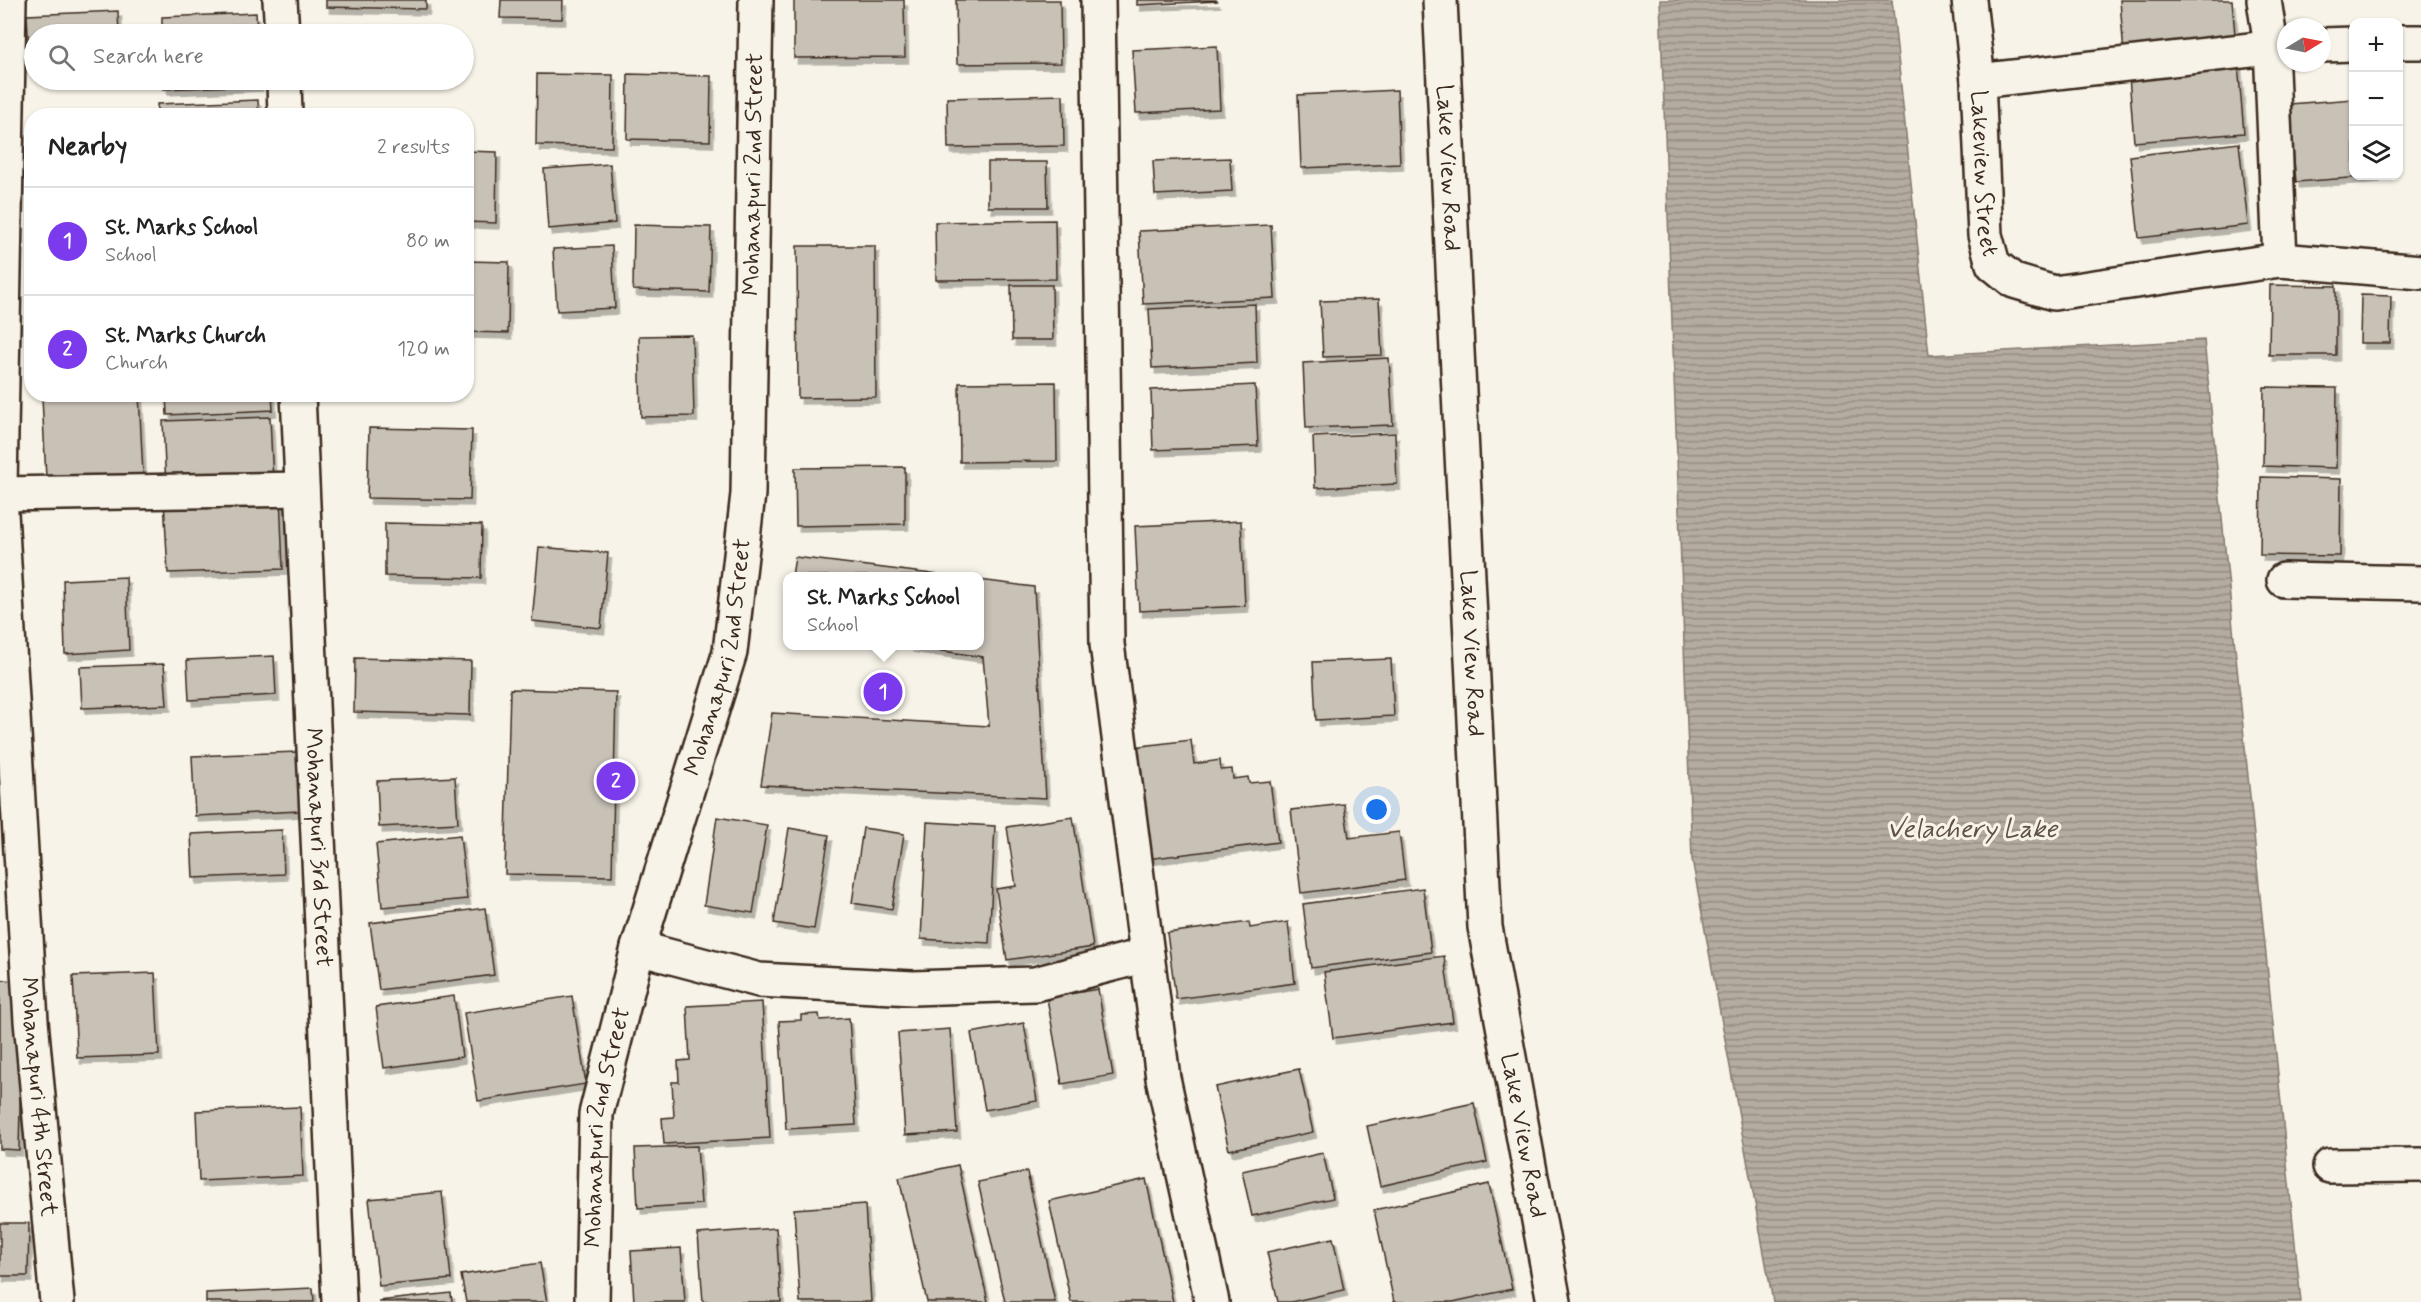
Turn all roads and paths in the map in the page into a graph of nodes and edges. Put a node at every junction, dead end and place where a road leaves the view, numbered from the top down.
1 (9, 0) edge
2 (280, 0) edge
3 (756, 0) edge
4 (1098, 0) edge
5 (1440, 0) edge
6 (1969, 0) edge
7 (2264, 0) edge
8 (281, 24) edge
9 (2403, 42) edge
10 (2421, 42) edge
11 (2277, 43) edge
12 (2349, 44) edge
13 (2331, 45) edge
14 (2277, 46) edge
15 (2278, 72) edge
16 (1978, 81) junction
17 (284, 90) edge
18 (285, 108) edge
19 (2280, 260) junction
20 (2421, 272) edge
21 (298, 402) edge
22 (0, 487) edge
23 (302, 489) junction
24 (0, 495) edge
25 (2284, 580) dead end
26 (2421, 583) edge
27 (638, 948) junction
28 (1147, 955) junction
29 (2421, 1165) edge
30 (2330, 1166) dead end
31 (57, 1302) edge
32 (339, 1302) edge
33 (592, 1302) edge
34 (1212, 1302) edge
35 (1554, 1302) edge

1 - 22 street
2 - 8 street
3 - 27 street, Mohanapuri 2nd Street
4 - 28 street
5 - 35 street, Lake View Road
6 - 16 street, Lakeview Street
7 - 11 street
9 - 10 street
12 - 13 street
14 - 16 street
15 - 19 street
16 - 19 street, Lakeview Street
17 - 18 street
19 - 20 street, Lakeview Street
21 - 23 street, Mohanapuri 3rd Street
23 - 24 street
23 - 32 street, Mohanapuri 3rd Street
24 - 31 street, Mohanapuri 4th Street
25 - 26 street
27 - 28 street
27 - 33 street, Mohanapuri 2nd Street
28 - 34 street
29 - 30 street

